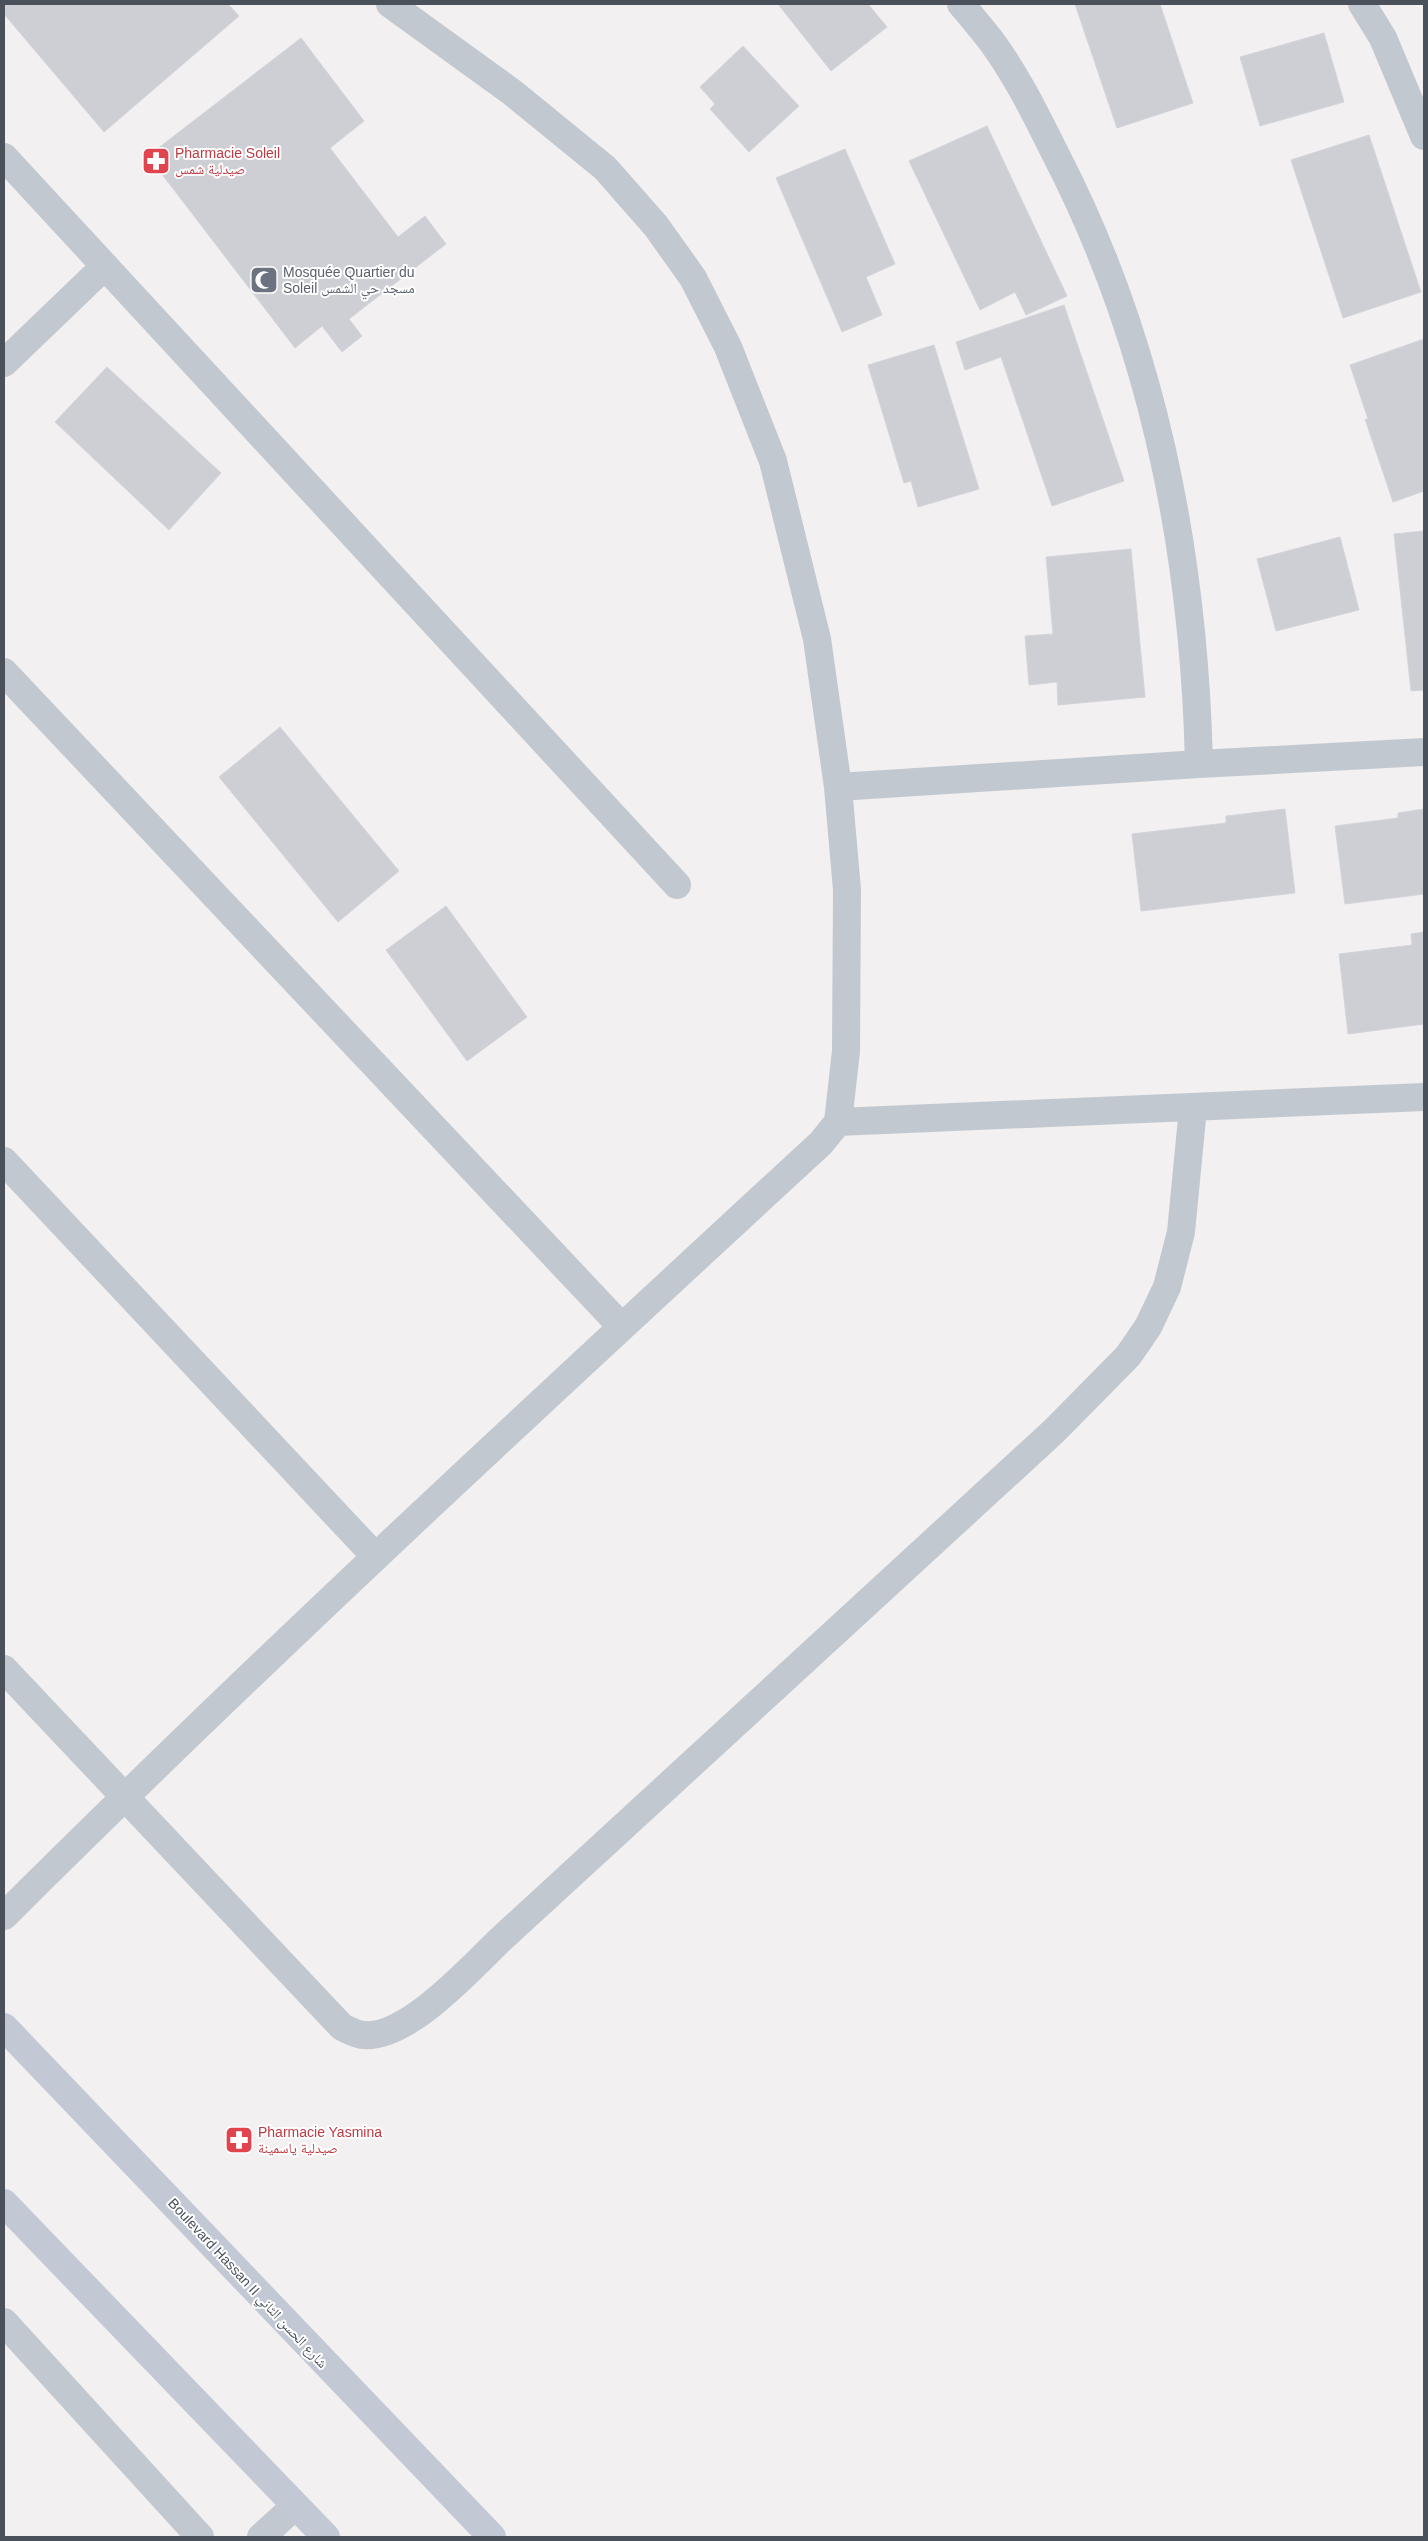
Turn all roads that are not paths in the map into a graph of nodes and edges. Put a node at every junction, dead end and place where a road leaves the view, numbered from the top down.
1 (390, 4) edge
2 (961, 4) edge
3 (1362, 4) edge
4 (1424, 136) edge
5 (4, 158) edge
6 (105, 266) junction
7 (4, 363) edge
8 (4, 672) edge
9 (1424, 752) edge
10 (1199, 764) junction
11 (838, 787) junction
12 (677, 885) dead end
13 (1424, 1097) edge
14 (1193, 1108) junction
15 (838, 1122) junction
16 (4, 1161) edge
17 (621, 1326) junction
18 (375, 1556) junction
19 (4, 1669) edge
20 (123, 1797) junction
21 (4, 1916) edge
22 (4, 2027) edge
23 (4, 2204) edge
24 (4, 2322) edge
25 (294, 2507) junction
26 (200, 2537) edge
27 (261, 2537) edge
28 (326, 2537) edge
29 (492, 2537) edge

1 - 11 street
2 - 10 street
3 - 4 street
5 - 6 street
6 - 7 street
6 - 12 street
8 - 17 street
9 - 10 street
10 - 11 street
11 - 15 street
13 - 14 street
14 - 15 street
14 - 20 street
15 - 17 street
16 - 18 street
17 - 18 street
18 - 20 street
19 - 20 street
20 - 21 street
22 - 29 main road, Boulevard Hassan II شارع الحسن الثاني
23 - 25 main road
24 - 26 street
25 - 27 street
25 - 28 main road

